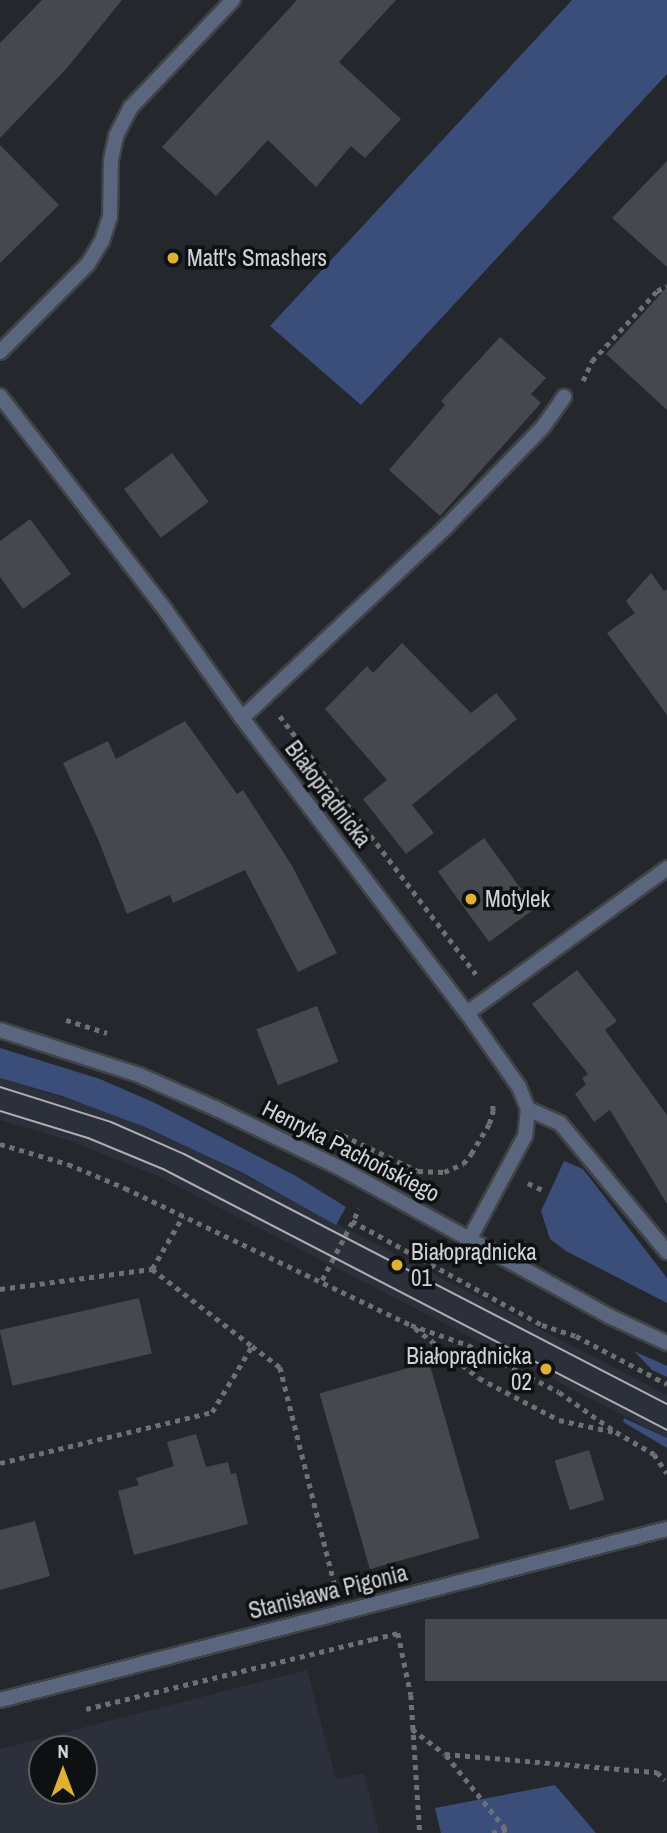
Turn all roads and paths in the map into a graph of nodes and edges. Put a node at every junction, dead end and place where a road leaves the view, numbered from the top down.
1 (233, 0) edge
2 (0, 352) edge
3 (0, 396) edge
4 (564, 397) dead end
5 (242, 718) junction
6 (667, 868) edge
7 (467, 1013) junction
8 (54, 1016) dead end
9 (0, 1030) edge
10 (118, 1038) dead end
11 (489, 1093) dead end
12 (528, 1110) junction
13 (321, 1126) dead end
14 (0, 1144) edge
15 (390, 1157) junction
16 (374, 1186) junction
17 (183, 1216) junction
18 (352, 1221) junction
19 (470, 1238) junction
20 (667, 1252) edge
21 (152, 1269) junction
22 (321, 1280) junction
23 (0, 1289) edge
24 (411, 1325) junction
25 (667, 1343) edge
26 (252, 1346) junction
27 (667, 1384) edge
28 (616, 1433) junction
29 (0, 1463) edge
30 (667, 1473) edge
31 (667, 1529) edge
32 (364, 1607) junction
33 (341, 1612) junction
34 (373, 1639) junction
35 (0, 1700) edge
36 (80, 1711) dead end
37 (412, 1729) junction
38 (445, 1754) junction
39 (665, 1780) dead end
40 (508, 1831) edge
41 (420, 1833) edge
42 (492, 1833) edge

1 - 2 street
3 - 5 street, Białoprądnicka
4 - 5 street
5 - 7 street, Białoprądnicka
6 - 7 street
7 - 12 street, Białoprądnicka
8 - 10 path
9 - 16 street, Henryka Pachońskiego
11 - 15 path
12 - 19 street
12 - 20 street
13 - 15 path
14 - 17 path
15 - 16 path
16 - 18 path
16 - 19 street, Henryka Pachońskiego
17 - 21 path
17 - 22 path
18 - 22 path
18 - 27 path
19 - 25 street, Henryka Pachońskiego
21 - 23 path
21 - 26 path
22 - 24 path
24 - 28 path
24 - 28 path
26 - 29 path
26 - 33 path
28 - 30 path
31 - 32 street, Stanisława Pigonia
32 - 33 street, Stanisława Pigonia
32 - 34 path
33 - 35 street, Stanisława Pigonia
34 - 36 path
34 - 37 path
37 - 38 path
37 - 41 path
38 - 39 path
38 - 40 path
40 - 42 path

